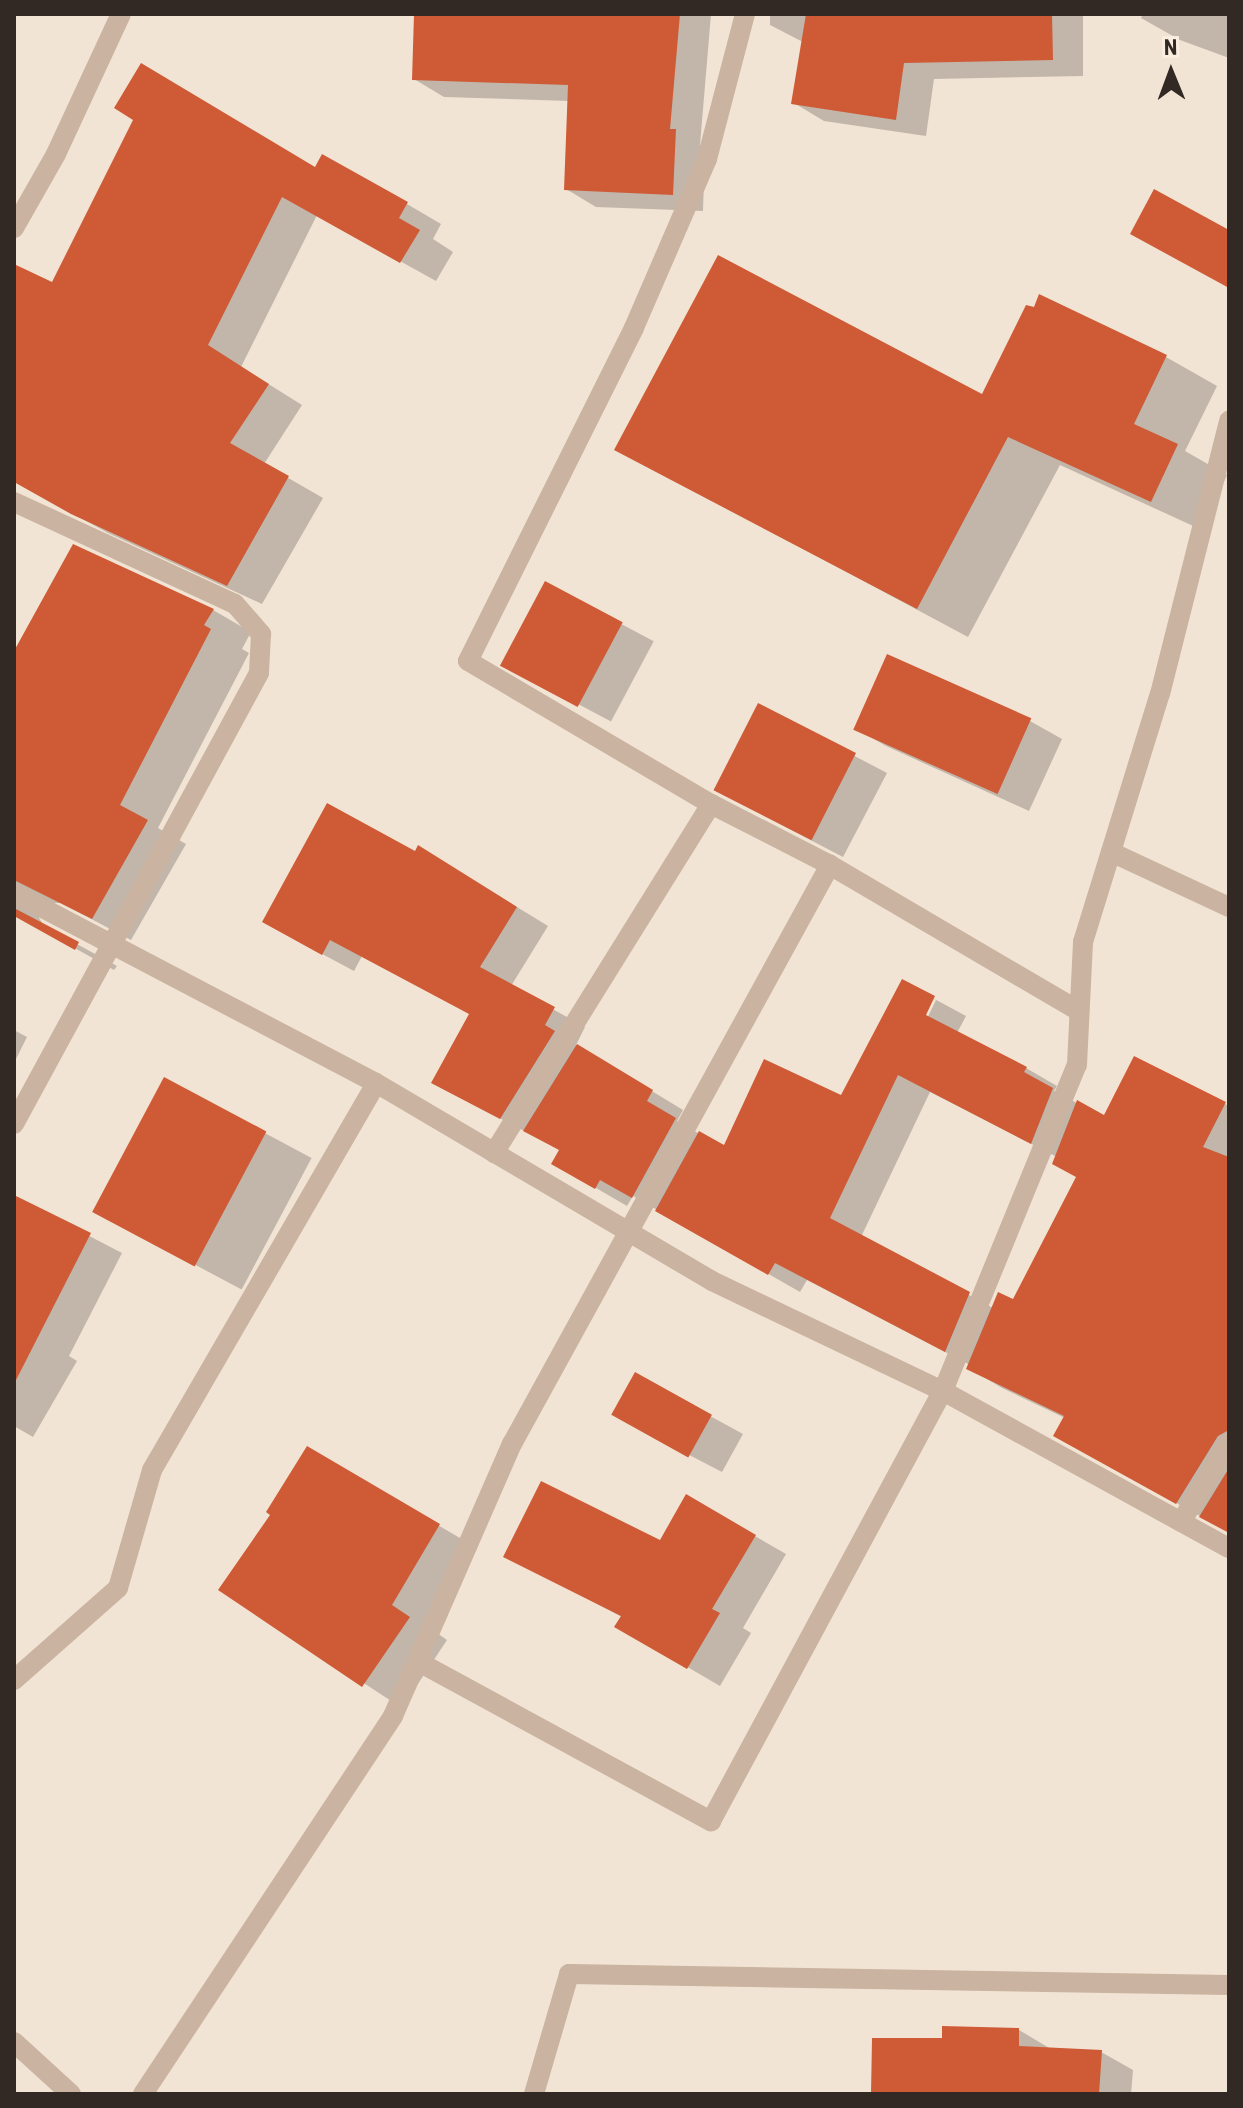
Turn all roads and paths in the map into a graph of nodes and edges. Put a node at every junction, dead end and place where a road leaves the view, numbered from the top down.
1 (121, 14) edge
2 (745, 14) edge
3 (14, 228) edge
4 (1229, 421) edge
5 (14, 502) edge
6 (711, 804) junction
7 (1111, 852) junction
8 (830, 865) junction
9 (14, 893) edge
10 (1229, 907) edge
11 (113, 948) junction
12 (1079, 1011) junction
13 (376, 1083) junction
14 (14, 1124) edge
15 (494, 1153) junction
16 (626, 1231) junction
17 (943, 1391) junction
18 (1229, 1443) edge
19 (1181, 1522) junction
20 (1229, 1548) edge
21 (417, 1661) junction
22 (14, 1680) edge
23 (1229, 1985) edge
24 (14, 2042) edge
25 (71, 2094) edge
26 (143, 2094) edge
27 (534, 2094) edge

1 - 3 street
2 - 6 street
4 - 7 street
5 - 11 street
6 - 8 street
6 - 15 street
7 - 10 street
7 - 12 street
8 - 12 street
8 - 16 street
9 - 11 street
11 - 13 street
11 - 14 street
12 - 17 street
13 - 15 street
13 - 22 street
15 - 16 street
16 - 17 street
16 - 21 street
17 - 19 street
17 - 21 street
18 - 19 street
19 - 20 street
21 - 26 street
23 - 27 street
24 - 25 street

